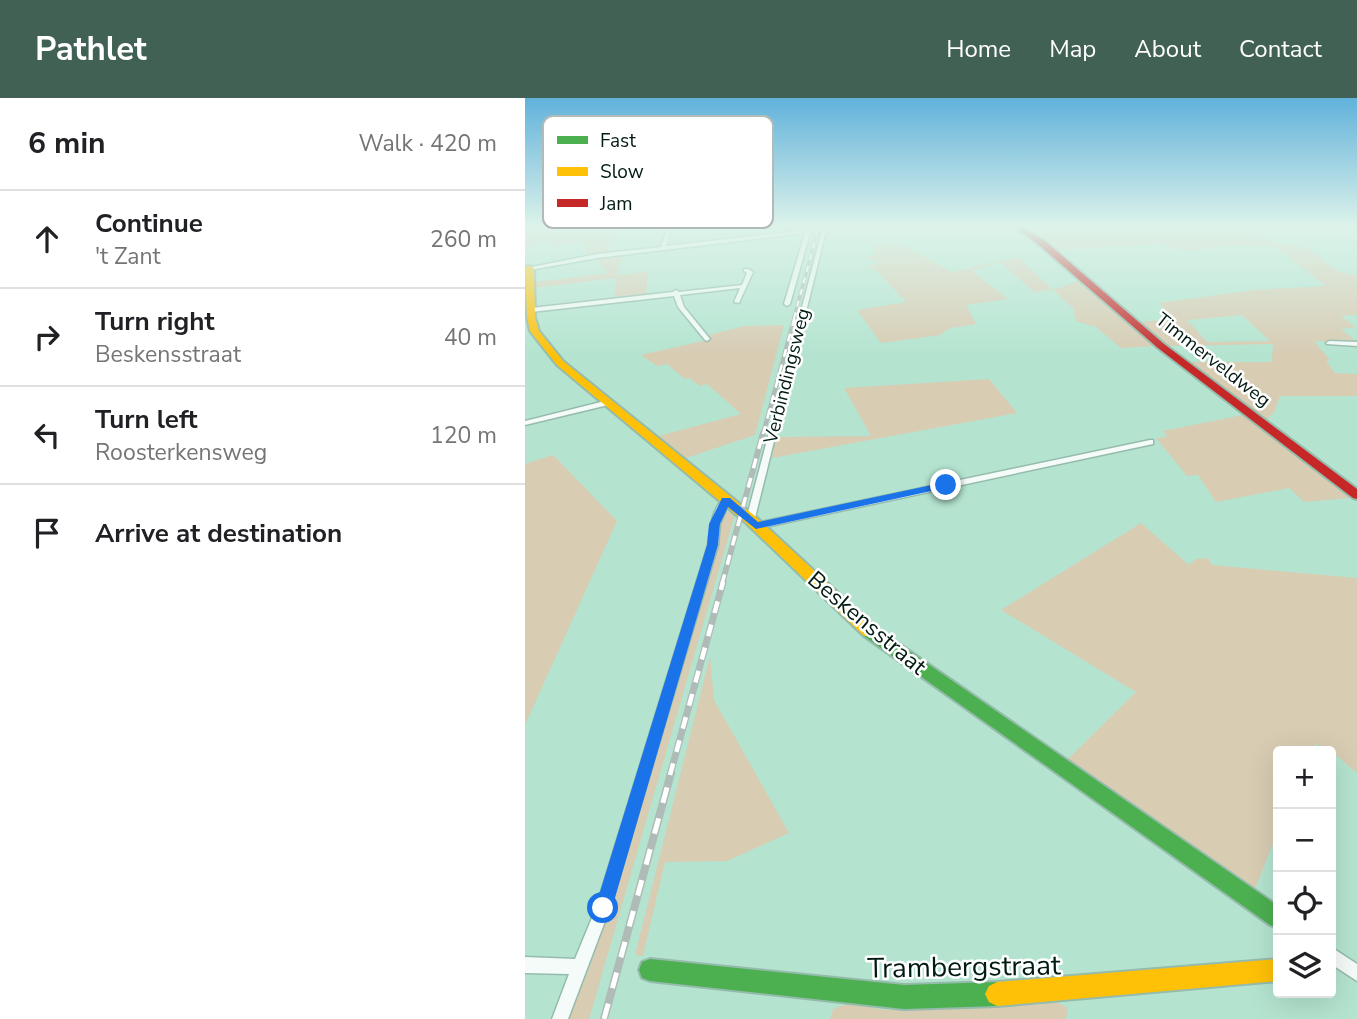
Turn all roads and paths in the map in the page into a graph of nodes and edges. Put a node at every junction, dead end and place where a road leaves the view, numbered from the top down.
1 (527, 269) edge
2 (796, 269) edge
3 (812, 269) edge
4 (1072, 269) edge
5 (746, 270) dead end
6 (744, 286) junction
7 (676, 292) junction
8 (737, 302) dead end
9 (787, 304) dead end
10 (531, 310) junction
11 (707, 339) dead end
12 (1329, 343) dead end
13 (1357, 344) edge
14 (605, 403) junction
15 (525, 423) edge
16 (1150, 442) dead end
17 (1357, 495) edge
18 (726, 500) junction
19 (754, 523) junction
20 (1273, 915) edge
21 (1336, 958) edge
22 (525, 965) edge
23 (581, 967) junction
24 (650, 970) dead end
25 (1273, 970) edge
26 (1357, 973) edge
27 (560, 1019) edge

1 - 10 street, Beskensstraat
2 - 9 street
3 - 19 street, Verbindingsweg
4 - 17 street, Timmerveldweg
5 - 6 street
6 - 7 street
6 - 8 street
7 - 10 street
7 - 11 street
10 - 14 street, Beskensstraat
12 - 13 street
14 - 15 street
14 - 18 street, Beskensstraat
16 - 19 street
18 - 19 street, Beskensstraat
18 - 23 street
19 - 20 street, Beskensstraat
21 - 26 street
22 - 23 street
23 - 27 street
24 - 25 street, Trambergstraat

